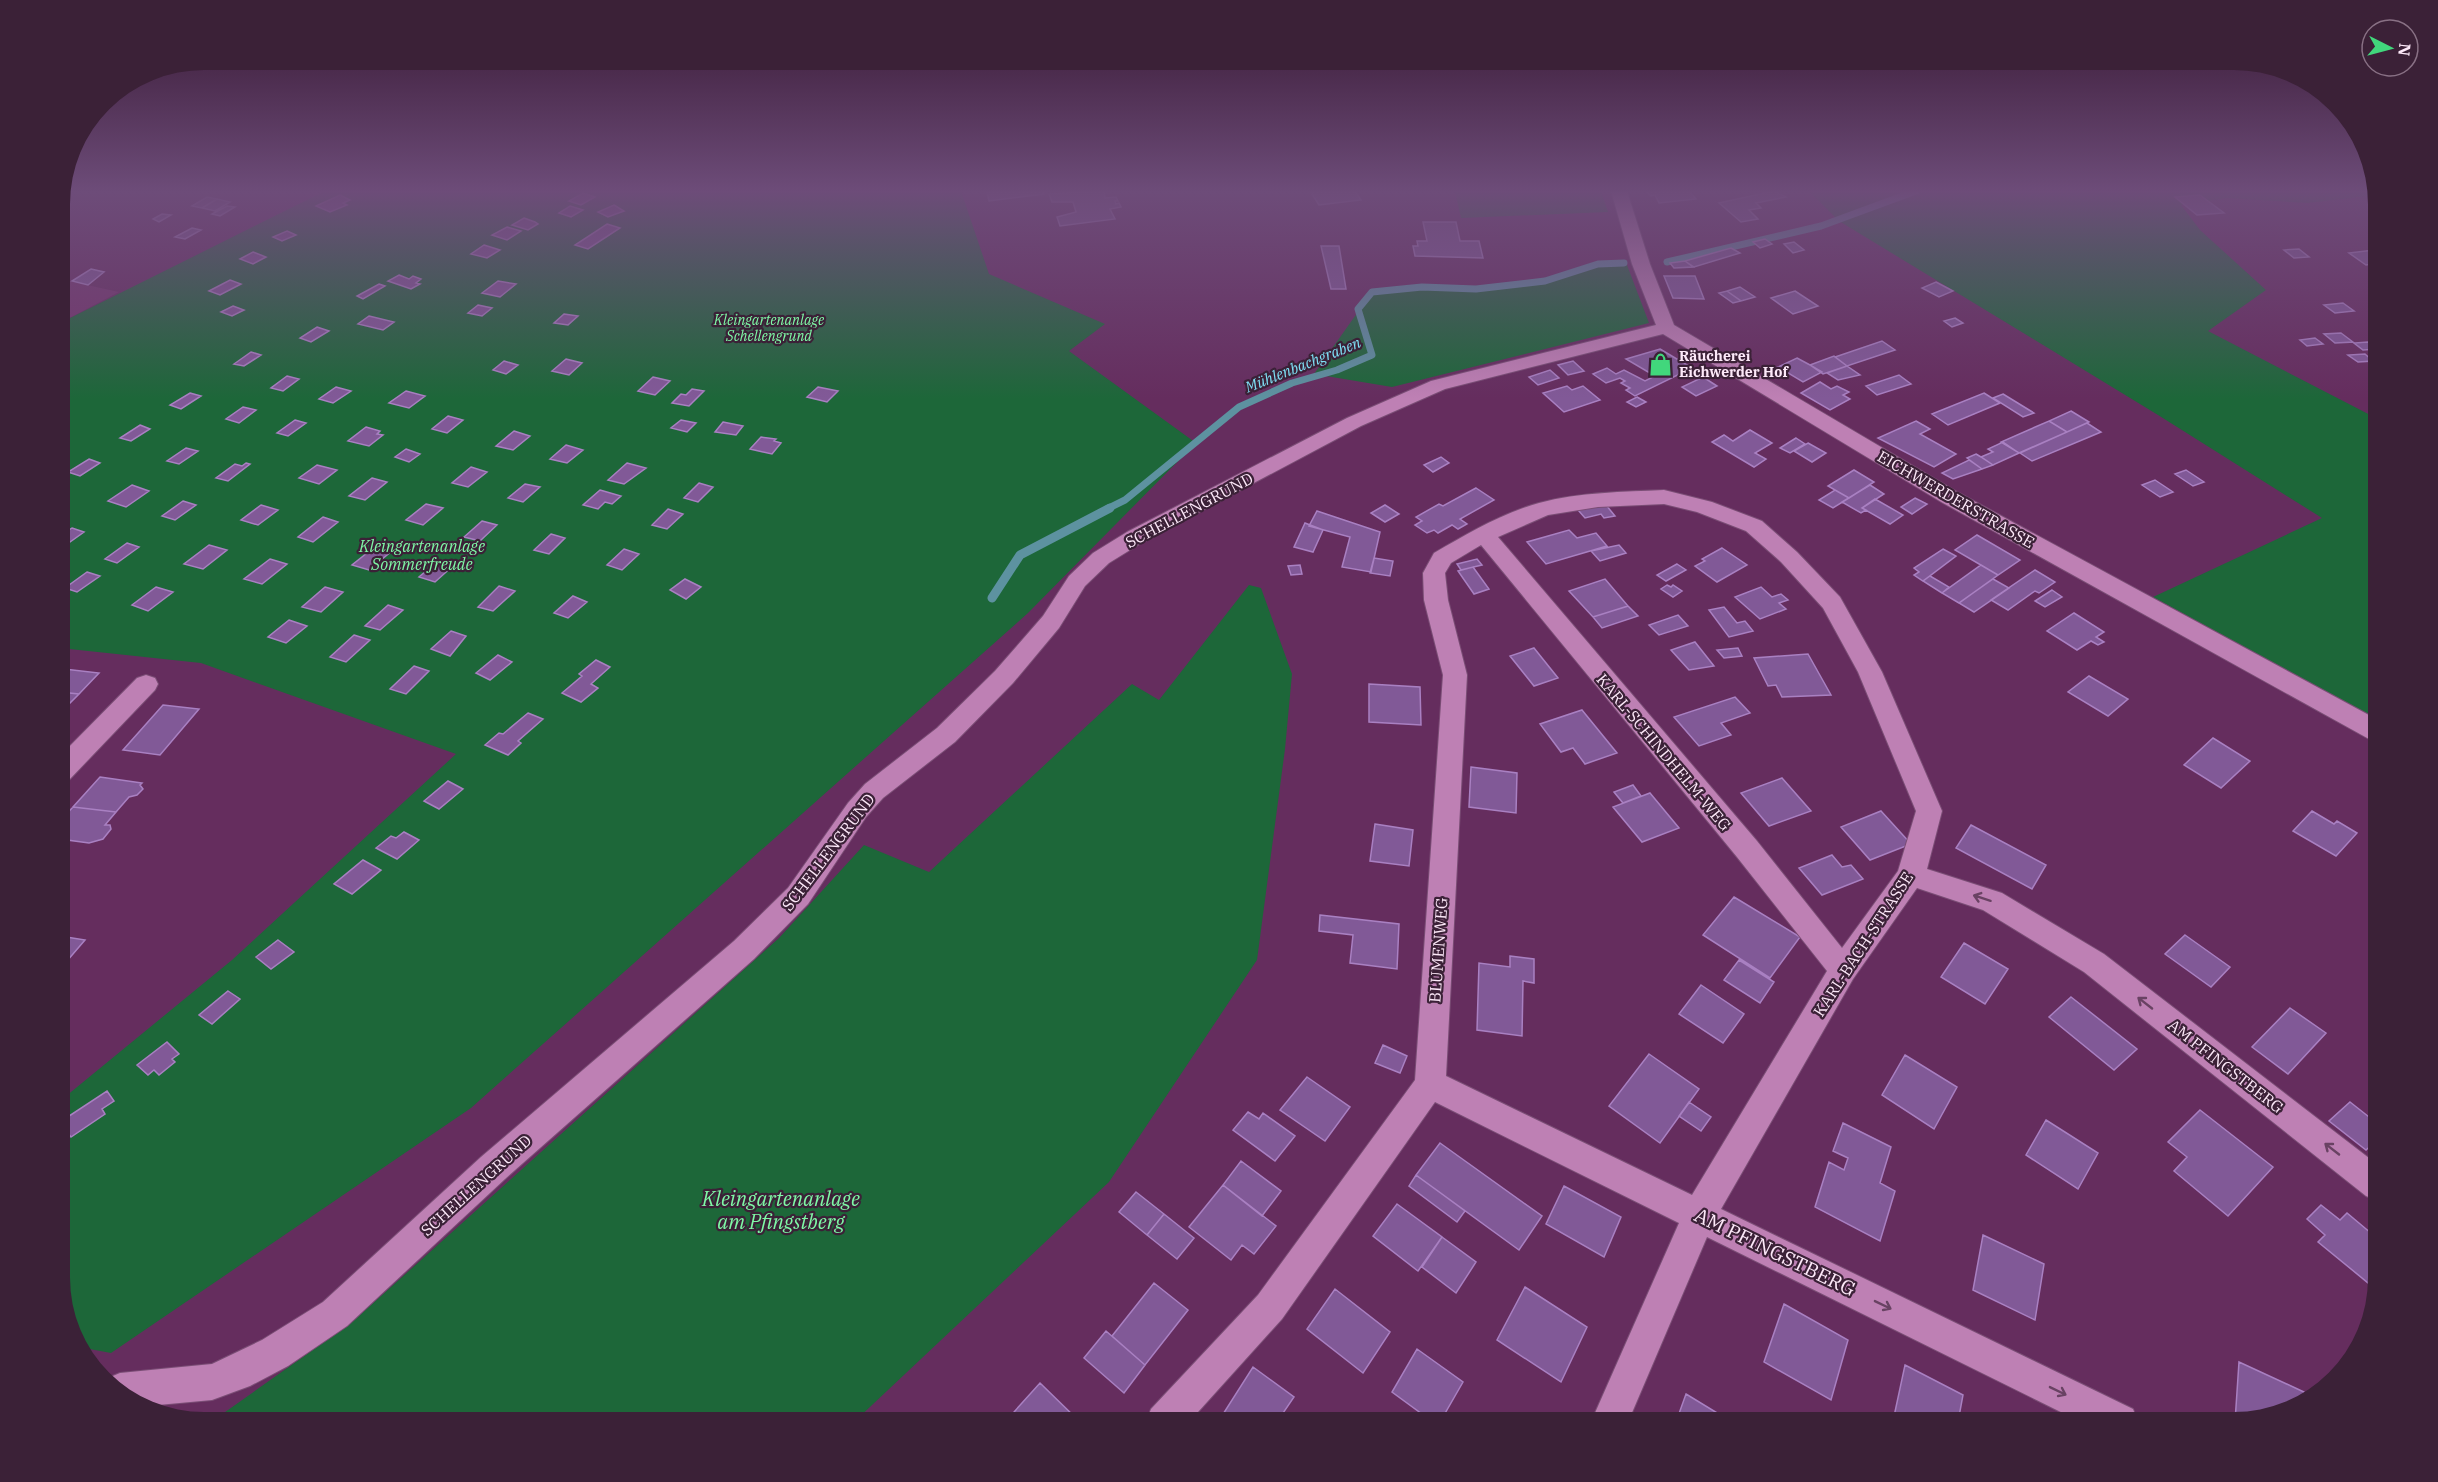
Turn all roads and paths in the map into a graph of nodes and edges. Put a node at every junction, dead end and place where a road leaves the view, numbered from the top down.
1 (1640, 260) edge
2 (1666, 328) junction
3 (1598, 500) joint
4 (1485, 534) junction
5 (146, 684) dead end
6 (2367, 726) edge
7 (71, 762) edge
8 (1911, 875) junction
9 (1843, 970) junction
10 (1430, 1084) junction
11 (2368, 1177) edge
12 (1699, 1215) junction
13 (131, 1389) edge
14 (1173, 1412) edge
15 (1613, 1412) edge
16 (2100, 1412) edge

1 - 2 street
2 - 6 street, EICHWERDERSTRASSE
2 - 13 street, SCHELLENGRUND
3 - 4 street, BLUMENWEG
3 - 8 street, KARL-BACH-STRASSE
4 - 9 street, KARL-SCHINDHELM-WEG
4 - 10 street, BLUMENWEG
5 - 7 street
8 - 9 street, KARL-BACH-STRASSE
11 -> 8 street, AM PFINGSTBERG
9 - 12 street, KARL-BACH-STRASSE
10 - 12 street, AM PFINGSTBERG
10 - 14 street
12 - 15 street, KARL-BACH-STRASSE
12 -> 16 street, AM PFINGSTBERG

